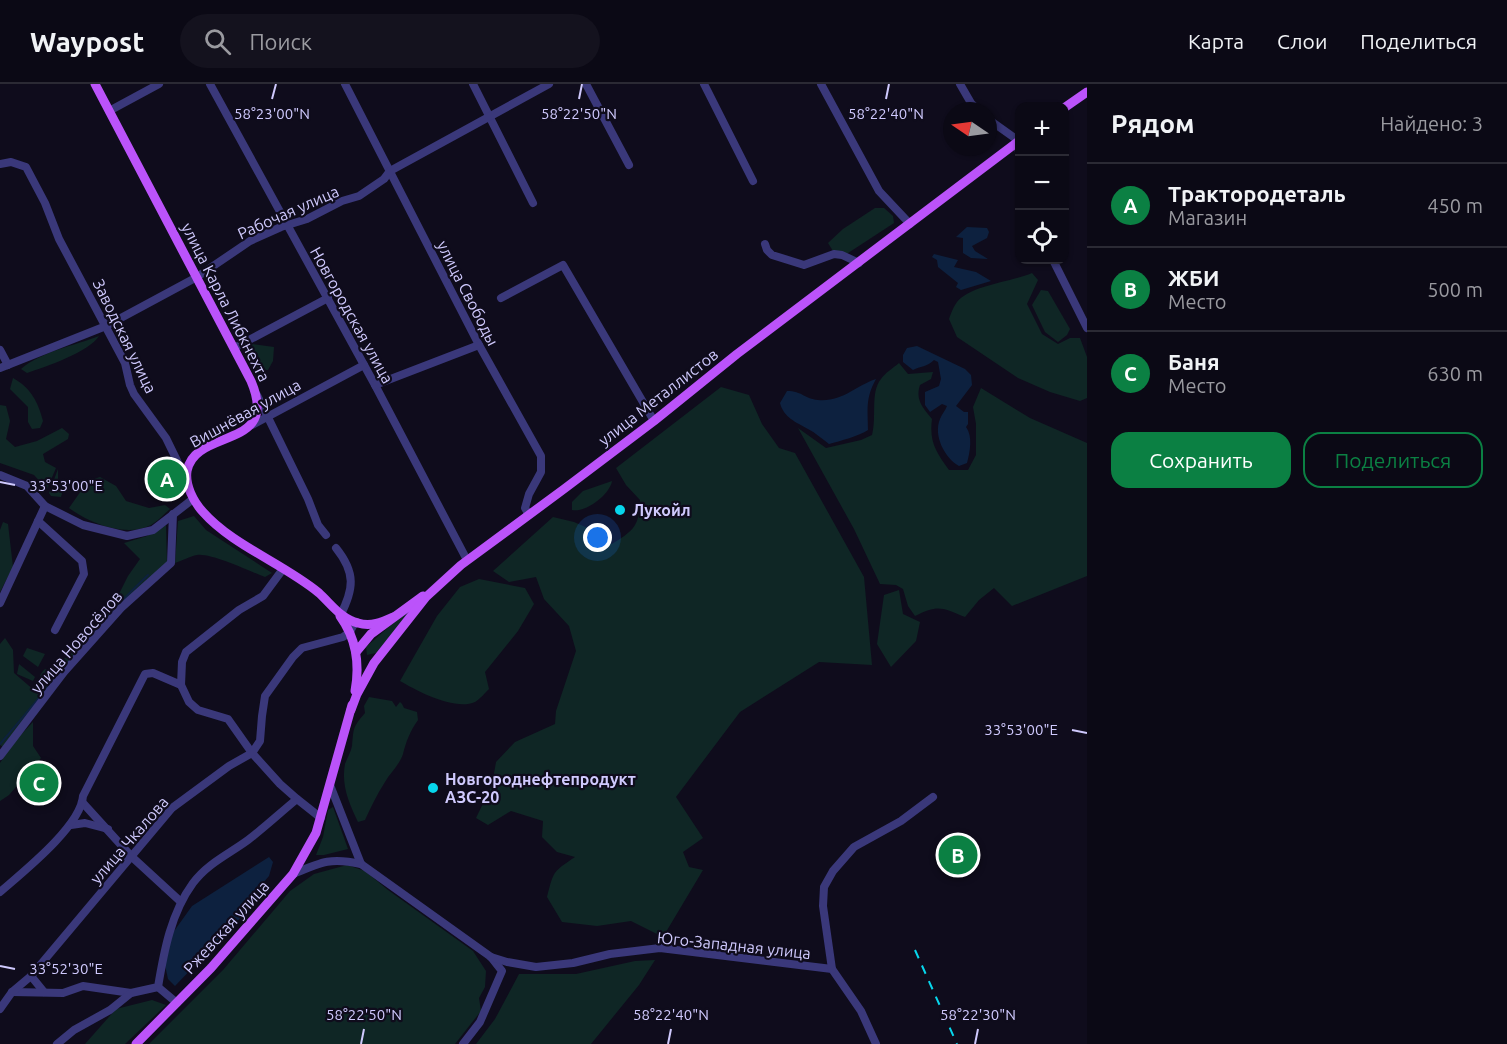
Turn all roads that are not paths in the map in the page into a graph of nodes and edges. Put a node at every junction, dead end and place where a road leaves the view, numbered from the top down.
1 (95, 84) edge
2 (159, 84) edge
3 (210, 84) edge
4 (345, 84) edge
5 (473, 84) edge
6 (549, 84) edge
7 (586, 84) edge
8 (704, 84) edge
9 (820, 84) edge
10 (960, 84) edge
11 (1087, 92) edge
12 (969, 102) edge
13 (1069, 105) edge
14 (109, 111) junction
15 (490, 116) junction
16 (997, 126) edge
17 (1015, 139) edge
18 (1015, 143) edge
19 (0, 164) edge
20 (629, 165) dead end
21 (390, 171) junction
22 (753, 181) dead end
23 (533, 203) dead end
24 (910, 224) junction
25 (288, 225) junction
26 (765, 244) dead end
27 (859, 262) junction
28 (1055, 264) edge
29 (197, 277) junction
30 (328, 298) junction
31 (501, 298) dead end
32 (106, 326) junction
33 (1087, 328) edge
34 (479, 345) junction
35 (234, 348) junction
36 (0, 350) edge
37 (364, 365) junction
38 (4, 366) edge
39 (375, 385) junction
40 (256, 394) junction
41 (268, 416) junction
42 (654, 421) junction
43 (249, 426) junction
44 (0, 475) edge
45 (187, 480) junction
46 (193, 499) junction
47 (45, 506) junction
48 (173, 514) junction
49 (529, 515) junction
50 (38, 521) junction
51 (326, 535) dead end
52 (336, 548) dead end
53 (467, 560) junction
54 (283, 568) junction
55 (439, 584) junction
56 (0, 603) edge
57 (340, 615) junction
58 (393, 617) junction
59 (355, 622) junction
60 (55, 630) dead end
61 (350, 632) junction
62 (357, 655) junction
63 (374, 663) junction
64 (181, 685) junction
65 (351, 710) junction
66 (252, 753) junction
67 (0, 756) edge
68 (330, 784) junction
69 (933, 797) dead end
70 (297, 799) junction
71 (82, 802) junction
72 (321, 818) junction
73 (71, 825) junction
74 (108, 829) junction
75 (132, 857) junction
76 (361, 864) junction
77 (293, 874) junction
78 (0, 892) edge
79 (181, 902) junction
80 (491, 957) junction
81 (507, 962) junction
82 (832, 969) junction
83 (502, 971) junction
84 (31, 976) junction
85 (158, 987) junction
86 (12, 992) junction
87 (44, 992) junction
88 (131, 993) junction
89 (177, 1003) junction
90 (0, 1009) edge
91 (57, 1044) edge
92 (136, 1044) edge
93 (463, 1044) edge
94 (876, 1044) edge

1 - 14 main road, улица Карла Либкнехта
2 - 14 street
3 - 25 street, Новгородская улица
4 - 21 street, улица Свободы
5 - 15 street
6 - 15 street, Рабочая улица
7 - 20 street
8 - 22 street
9 - 24 street
10 - 12 street
11 - 13 main road
14 - 29 main road, улица Карла Либкнехта
15 - 21 street, Рабочая улица
15 - 23 street
16 - 17 street
18 - 24 main road, улица Металлистов
19 - 32 street, Заводская улица
21 - 25 street, Рабочая улица
21 - 34 street, улица Свободы
24 - 27 main road, улица Металлистов
25 - 29 street, Рабочая улица
25 - 30 street, Новгородская улица
26 - 27 street
27 - 42 main road, улица Металлистов
28 - 33 street
29 - 32 street, Рабочая улица
29 - 35 main road, улица Карла Либкнехта
30 - 35 street
30 - 37 street, Новгородская улица
31 - 42 street
32 - 38 street, Рабочая улица
32 - 45 street, Заводская улица
34 - 39 street
34 - 49 street, улица Свободы
35 - 40 main road, улица Карла Либкнехта
36 - 38 street
37 - 39 street, Новгородская улица
37 - 41 street, Вишнёвая улица
39 - 53 street, Новгородская улица
40 - 41 street, улица Карла Либкнехта
40 - 43 main road
41 - 43 street, Вишнёвая улица
41 - 51 street, улица Карла Либкнехта
42 - 49 main road, улица Металлистов
43 - 45 main road, Вишнёвая улица
44 - 47 street
45 - 46 main road, Заводская улица
46 - 48 street
46 - 54 main road, Заводская улица
47 - 48 street
47 - 50 street
48 - 67 street, улица Новосёлов
49 - 53 main road, улица Металлистов
50 - 56 street
50 - 60 street
52 - 57 street
53 - 55 main road, улица Металлистов
54 - 57 main road, Заводская улица
54 - 64 street
55 - 58 main road
55 - 63 main road, улица Металлистов
57 - 59 main road
57 - 61 main road
58 - 59 main road
58 - 62 main road
59 - 61 street
61 - 62 main road
61 - 66 street
62 - 63 main road
62 - 65 main road
63 - 65 main road, улица Металлистов
64 - 66 street
64 - 71 street
65 - 68 main road, Ржевская улица
66 - 70 street
66 - 75 street, улица Чкалова
68 - 72 main road, Ржевская улица
68 - 76 street
69 - 82 street, Юго-Западная улица
70 - 72 street
70 - 79 street, Ржевская улица
71 - 73 street
71 - 74 street
72 - 77 main road, Ржевская улица
73 - 74 street
73 - 78 street
74 - 75 street
75 - 79 street
75 - 84 street, улица Чкалова
76 - 77 street
76 - 80 street
77 - 89 main road, Ржевская улица
79 - 85 street, Ржевская улица
80 - 81 street, Юго-Западная улица
80 - 83 street
81 - 82 street, Юго-Западная улица
81 - 83 street
82 - 94 street, Юго-Западная улица
83 - 93 street
84 - 86 street, улица Чкалова
84 - 87 street
85 - 88 street
85 - 89 street
86 - 87 street
86 - 90 street, улица Чкалова
87 - 88 street
88 - 91 street
89 - 92 main road, Ржевская улица

